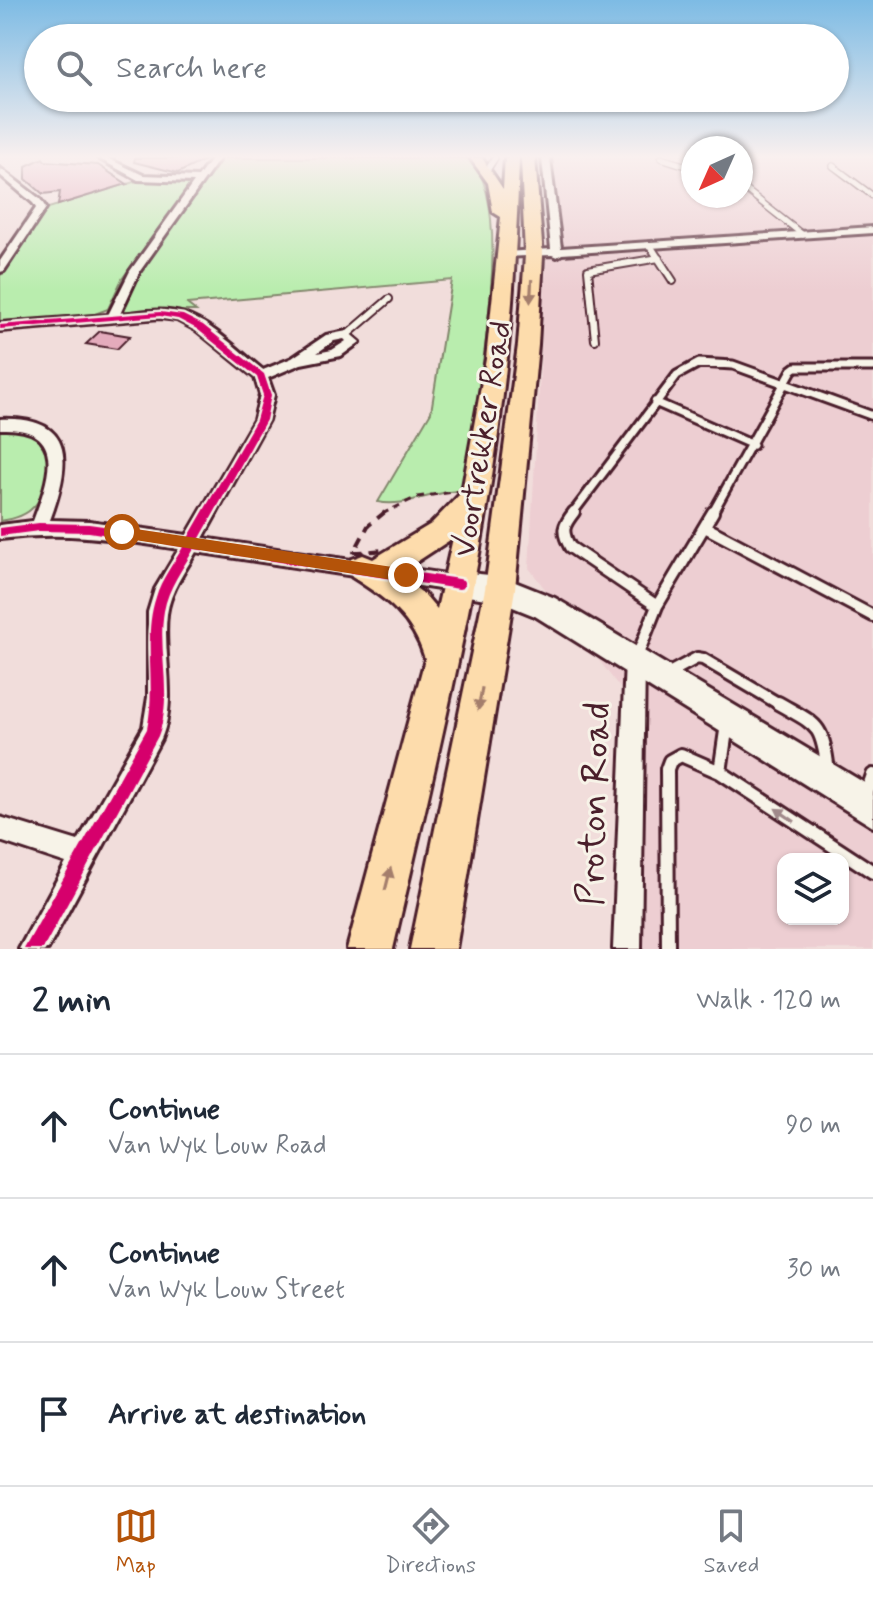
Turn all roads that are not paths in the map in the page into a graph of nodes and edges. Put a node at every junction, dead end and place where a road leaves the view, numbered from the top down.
1 (38, 202) edge
2 (184, 202) edge
3 (499, 202) edge
4 (509, 202) edge
5 (532, 202) edge
6 (551, 202) edge
7 (762, 202) edge
8 (873, 230) edge
9 (803, 235) junction
10 (506, 243) junction
11 (651, 247) junction
12 (557, 254) junction
13 (534, 256) junction
14 (659, 258) junction
15 (0, 269) edge
16 (673, 281) dead end
17 (389, 299) dead end
18 (112, 318) junction
19 (0, 327) edge
20 (347, 335) joint
21 (595, 340) dead end
22 (873, 367) edge
23 (261, 376) junction
24 (785, 382) junction
25 (655, 402) junction
26 (873, 416) edge
27 (0, 424) edge
28 (753, 445) junction
29 (474, 497) junction
30 (39, 527) junction
31 (705, 527) junction
32 (0, 532) edge
33 (192, 544) junction
34 (357, 564) junction
35 (459, 584) junction
36 (500, 589) junction
37 (657, 606) junction
38 (873, 616) edge
39 (443, 663) junction
40 (648, 670) junction
41 (727, 719) junction
42 (720, 772) junction
43 (829, 782) junction
44 (870, 796) edge
45 (0, 829) edge
46 (84, 856) junction
47 (873, 872) edge
48 (33, 949) edge
49 (370, 949) edge
50 (433, 949) edge
51 (627, 949) edge
52 (668, 949) edge

1 - 15 street
2 - 18 street
3 - 10 main road
4 - 10 main road, Voortrekker Road
5 - 13 main road, Voortrekker Road
6 - 12 street
7 - 9 lane
8 - 9 street
9 - 11 street
10 - 13 street
10 - 29 main road, Voortrekker Road
11 - 12 street
11 - 14 lane
12 - 13 street
13 -> 36 main road, Voortrekker Road
14 - 16 lane
14 - 21 lane
17 - 20 lane
18 - 19 street
18 - 23 street
20 - 23 street
22 - 24 lane
23 - 33 street
24 - 25 lane
24 - 26 lane
24 - 28 lane
25 - 28 lane
25 - 37 lane
27 - 30 street
28 - 31 lane
29 - 34 main road
29 - 35 main road, Voortrekker Road
30 - 32 street
30 - 33 street
31 - 37 lane
31 - 38 lane
33 - 34 street
33 - 46 street
34 - 35 street
34 - 39 main road
35 - 36 main road
35 - 39 main road, Voortrekker Road
36 - 40 main road
36 -> 50 main road, Voortrekker Road
37 - 40 lane
49 -> 39 main road, Voortrekker Road
40 - 41 main road
40 - 43 lane
40 - 51 street, Proton Road
41 - 42 lane
41 - 43 main road
47 -> 42 lane
42 - 52 lane
43 - 44 main road
45 - 46 street
46 - 48 street

